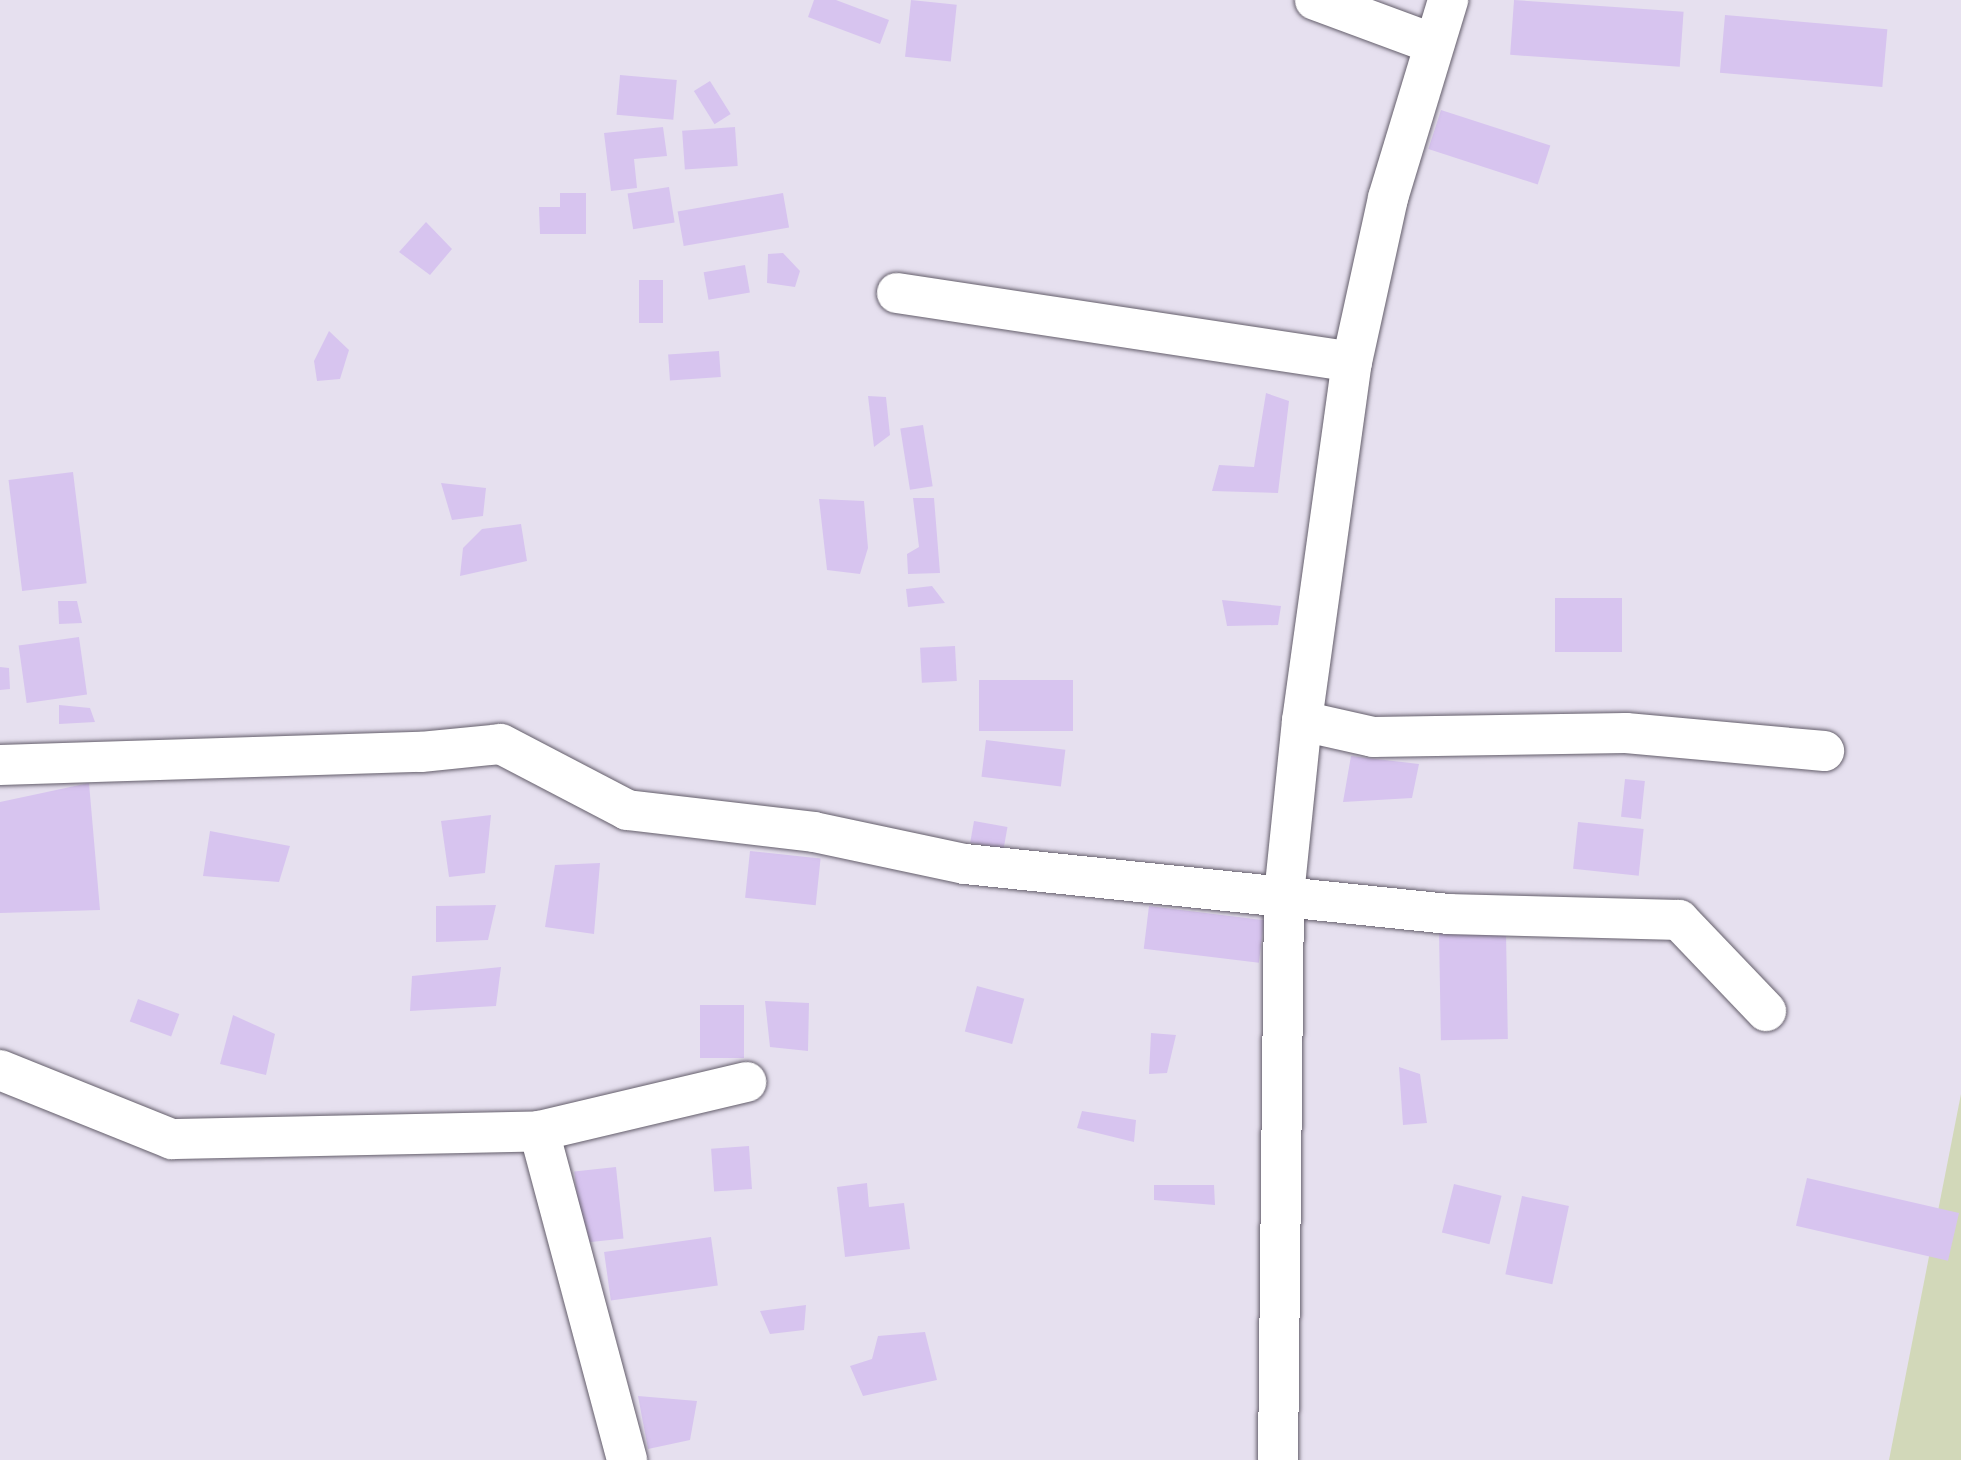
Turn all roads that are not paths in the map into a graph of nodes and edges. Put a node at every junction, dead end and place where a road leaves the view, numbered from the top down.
1 (1315, 0) edge
2 (1448, 0) edge
3 (1434, 44) junction
4 (897, 294) dead end
5 (1352, 362) junction
6 (1302, 722) junction
7 (1824, 751) dead end
8 (0, 765) edge
9 (1284, 895) junction
10 (1766, 1011) dead end
11 (0, 1070) edge
12 (746, 1082) dead end
13 (539, 1131) junction
14 (628, 1460) edge
15 (1278, 1460) edge

1 - 3 street
2 - 3 street
3 - 5 street
4 - 5 street
5 - 6 street
6 - 7 street
6 - 9 street
8 - 9 street
9 - 10 street
9 - 15 street
11 - 13 street
12 - 13 street
13 - 14 street

